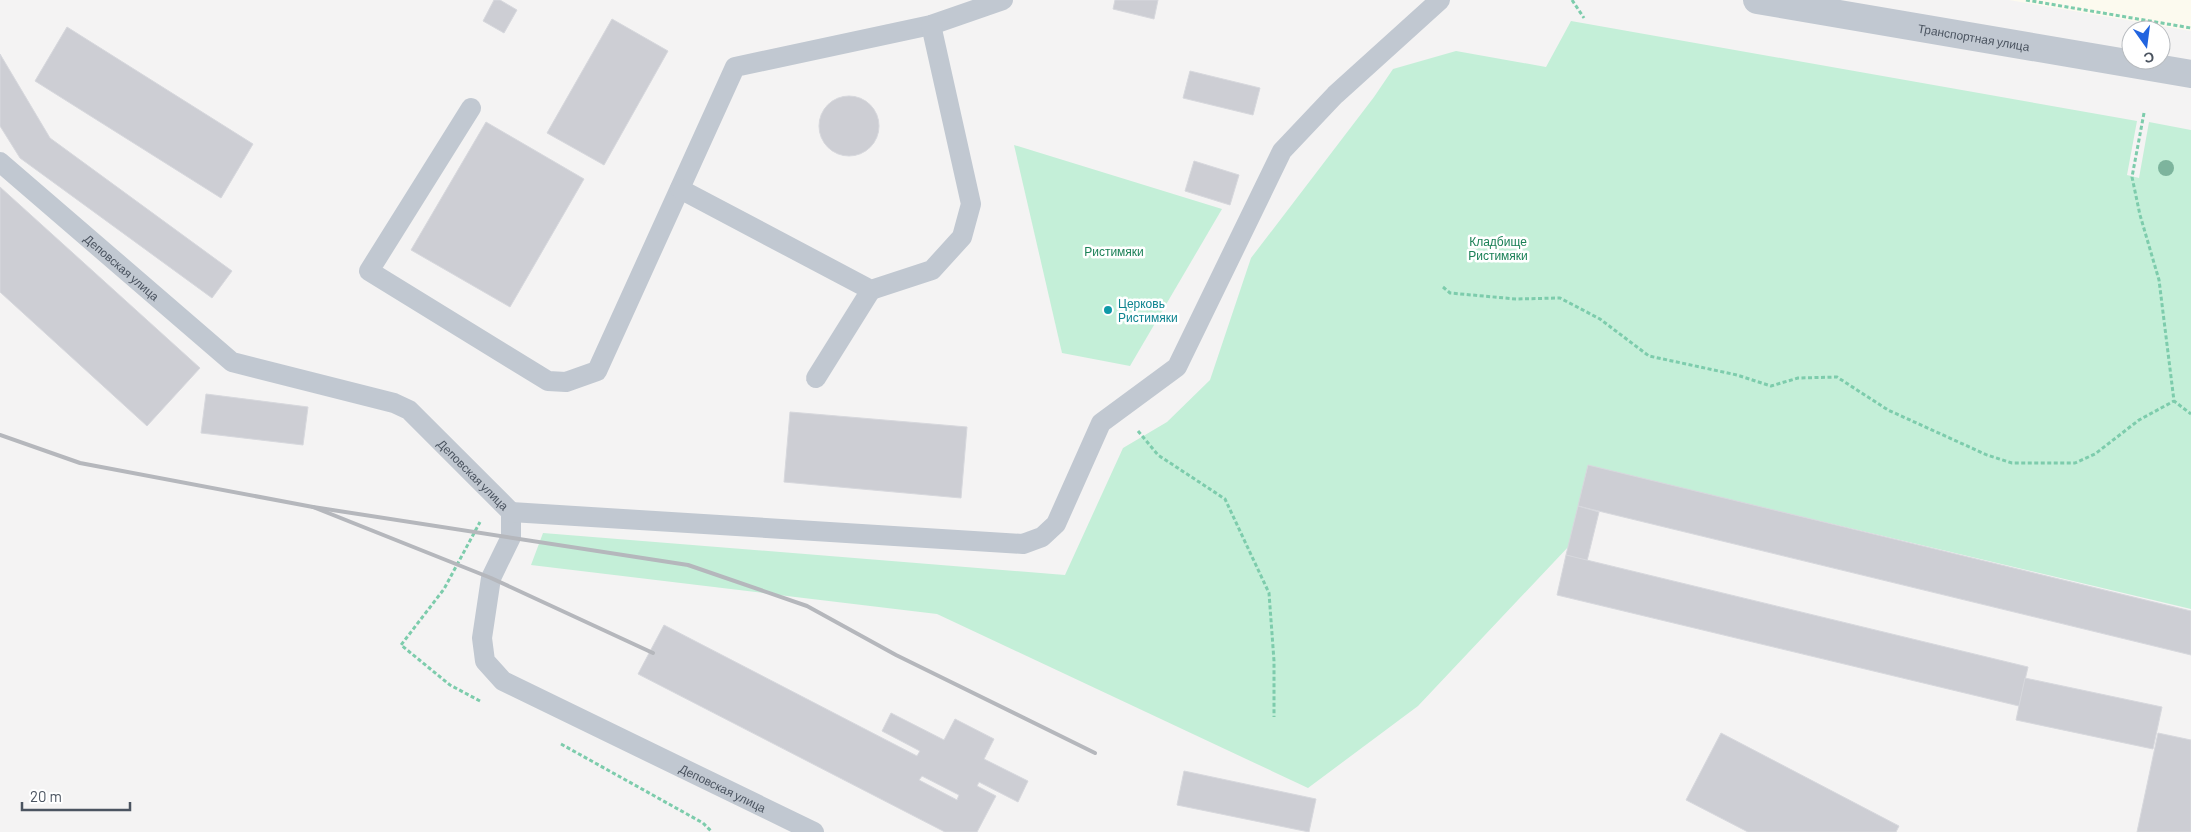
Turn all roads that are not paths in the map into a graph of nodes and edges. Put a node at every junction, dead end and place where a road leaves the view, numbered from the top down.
1 (1003, 0) edge
2 (1440, 0) edge
3 (1757, 0) edge
4 (932, 25) junction
5 (2191, 74) edge
6 (471, 108) dead end
7 (0, 162) edge
8 (680, 189) junction
9 (871, 290) junction
10 (816, 378) dead end
11 (511, 512) junction
12 (814, 832) edge

1 - 4 lane
2 - 11 lane
3 - 5 street, Транспортная улица
4 - 8 lane
4 - 9 lane
6 - 8 lane
7 - 11 lane, Деповская улица
8 - 9 lane
9 - 10 lane
11 - 12 lane, Деповская улица

